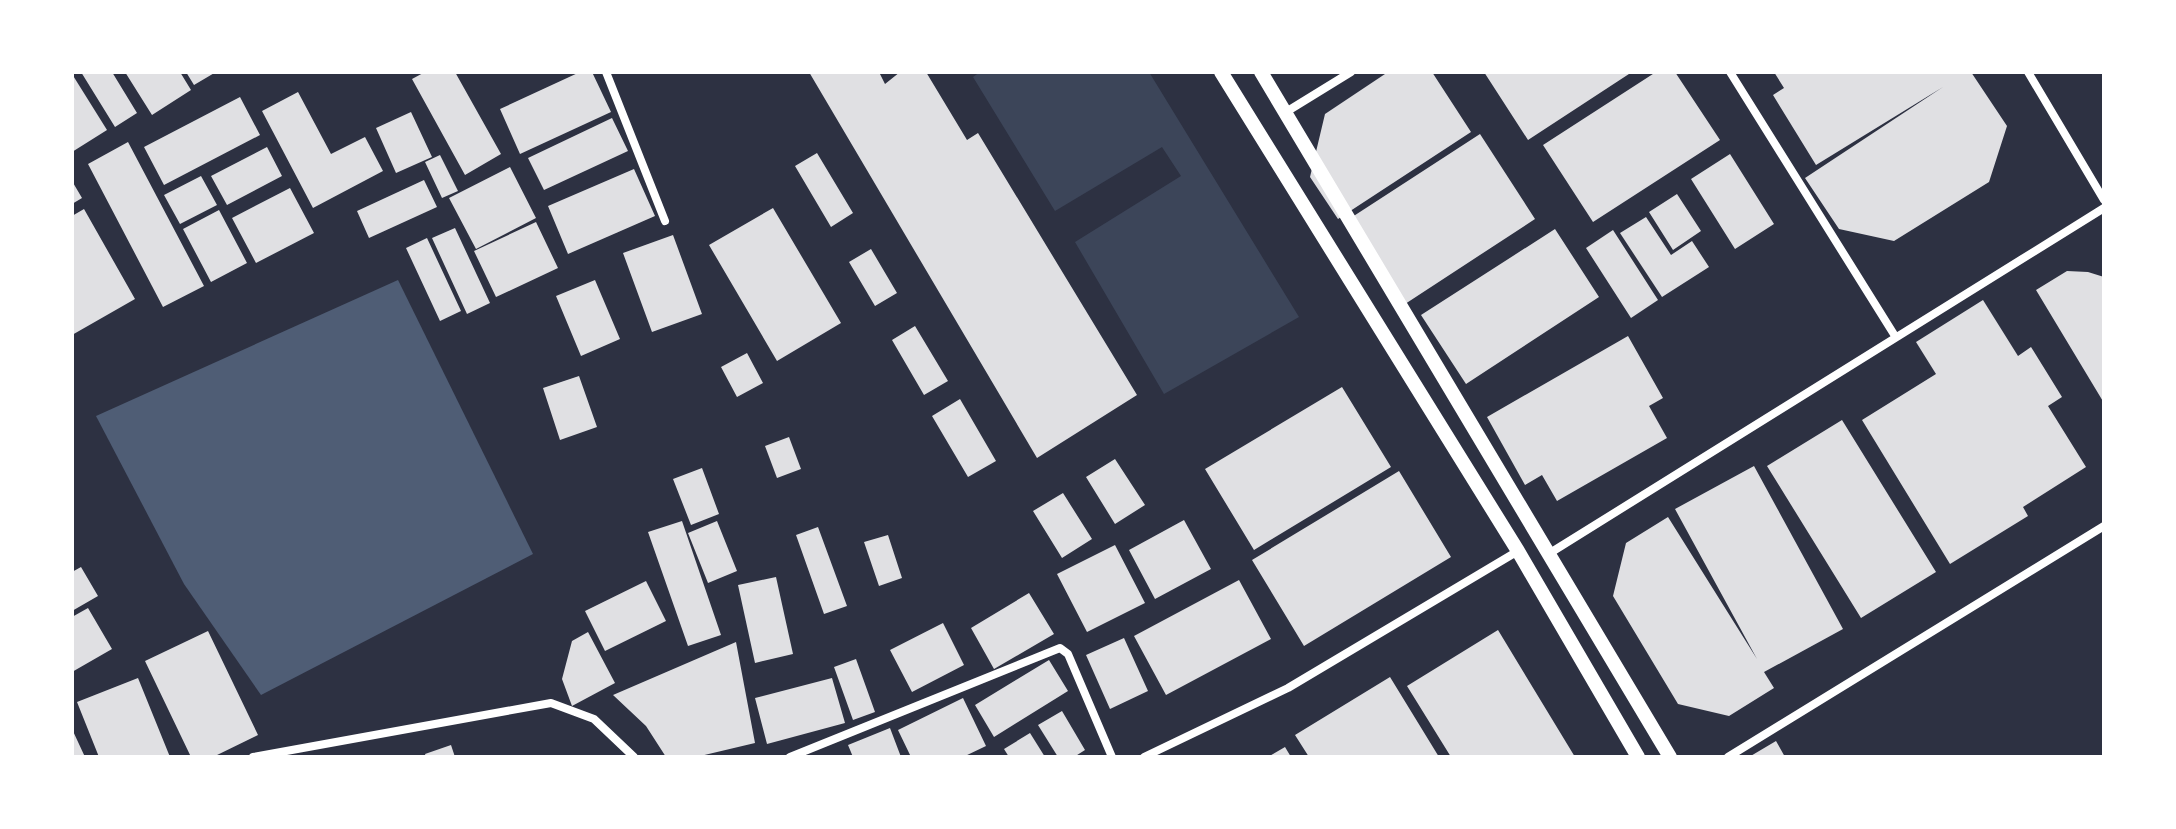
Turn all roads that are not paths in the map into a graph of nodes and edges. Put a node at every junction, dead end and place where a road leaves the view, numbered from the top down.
1 (606, 72) edge
2 (1221, 72) edge
3 (1261, 72) edge
4 (1351, 72) edge
5 (1730, 72) edge
6 (2028, 72) edge
7 (1286, 112) junction
8 (2104, 200) edge
9 (2104, 208) edge
10 (665, 221) dead end
11 (1895, 336) junction
12 (2104, 526) edge
13 (1518, 551) junction
14 (1550, 553) junction
15 (286, 754) edge
16 (253, 757) edge
17 (634, 757) edge
18 (790, 757) edge
19 (1112, 757) edge
20 (1144, 757) edge
21 (1638, 757) edge
22 (1670, 757) edge
23 (1728, 757) edge

1 - 10 street
2 - 13 street
3 - 7 street
4 - 7 street
5 - 11 street
6 - 8 street
7 - 14 street
9 - 11 street
11 - 14 street
12 - 23 street
13 - 20 street
13 - 21 street
14 - 22 street
15 - 16 street
15 - 17 street
18 - 19 street

